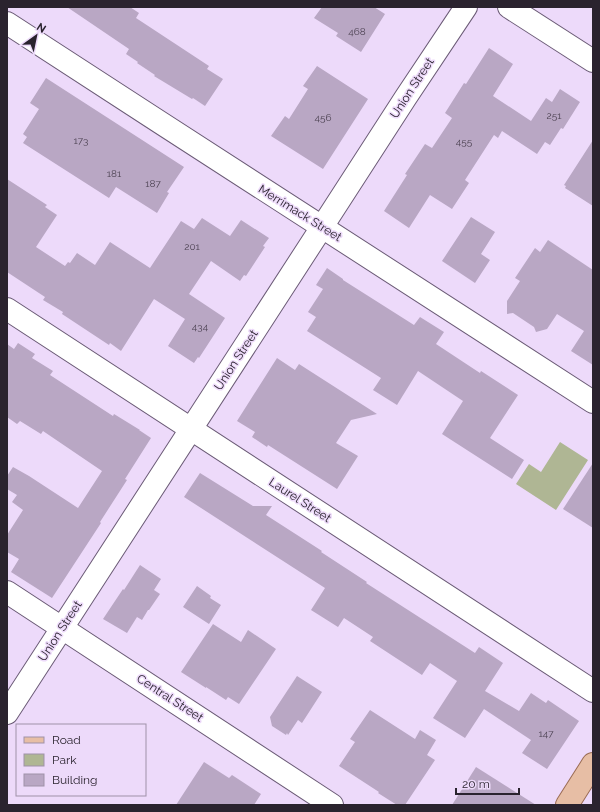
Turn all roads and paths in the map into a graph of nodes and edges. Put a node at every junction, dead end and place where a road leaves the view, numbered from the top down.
1 (466, 7) edge
2 (510, 7) edge
3 (7, 23) edge
4 (593, 61) edge
5 (322, 228) junction
6 (7, 309) edge
7 (593, 402) edge
8 (192, 429) junction
9 (7, 592) edge
10 (62, 628) junction
11 (593, 691) edge
12 (7, 713) edge
13 (593, 764) edge
14 (332, 805) edge
15 (566, 805) edge

1 - 5 street, Union Street
2 - 4 street
3 - 5 street, Merrimack Street
5 - 7 street, Merrimack Street
5 - 8 street, Union Street
6 - 8 street, Laurel Street
8 - 10 street, Union Street
8 - 11 street, Laurel Street
9 - 10 street, Central Street
10 - 12 street, Union Street
10 - 14 street, Central Street
13 - 15 main road

